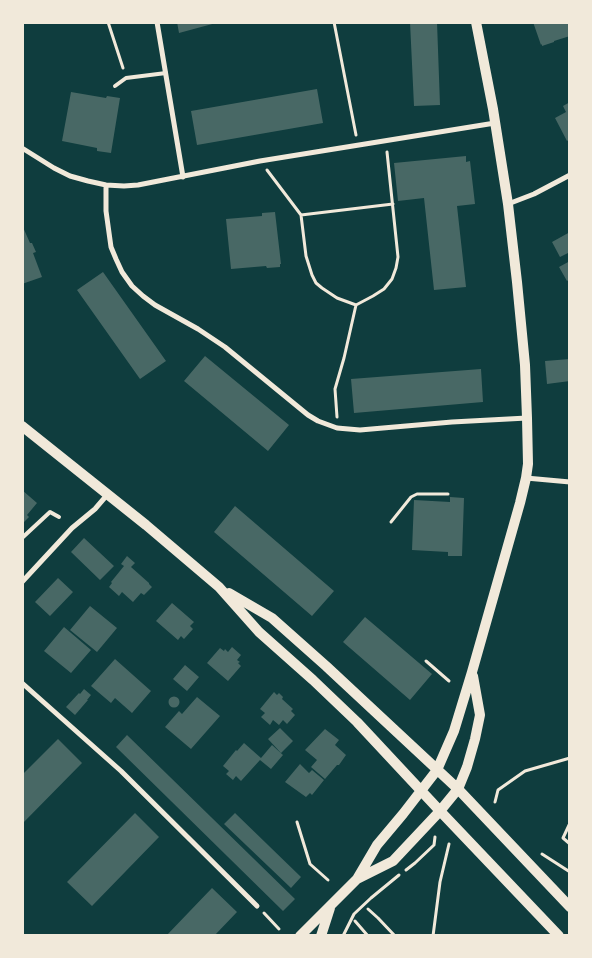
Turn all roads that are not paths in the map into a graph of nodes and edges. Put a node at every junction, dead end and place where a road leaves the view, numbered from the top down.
1 (157, 22) edge
2 (476, 22) edge
3 (166, 73) junction
4 (115, 86) dead end
5 (495, 123) junction
6 (22, 148) edge
7 (570, 175) edge
8 (183, 177) junction
9 (106, 184) junction
10 (508, 204) junction
11 (527, 418) junction
12 (22, 426) edge
13 (526, 478) junction
14 (570, 482) edge
15 (107, 495) junction
16 (60, 517) dead end
17 (22, 538) edge
18 (22, 582) edge
19 (219, 587) junction
20 (472, 672) junction
21 (22, 683) edge
22 (437, 770) junction
23 (458, 789) junction
24 (422, 790) junction
25 (440, 811) junction
26 (357, 879) junction
27 (257, 906) road end
28 (330, 907) junction
29 (570, 907) edge
30 (300, 936) edge
31 (321, 936) edge
32 (559, 936) edge

1 - 3 street
2 - 5 main road
3 - 4 lane
3 - 8 street
5 - 8 street
5 - 10 main road
6 - 9 street
7 - 10 street
8 - 9 street
9 - 11 street
10 - 11 main road
11 - 13 main road
12 - 15 main road
13 - 14 street
13 - 20 main road
15 - 18 street
15 - 19 main road
16 - 17 lane
19 - 22 main road
19 - 24 main road
20 - 22 main road
20 - 23 main road
21 - 27 street
22 - 23 main road
22 - 24 main road
23 - 25 main road
23 - 29 main road
24 - 25 main road
24 - 26 main road
25 - 26 main road
25 - 32 main road
26 - 28 main road
28 - 30 main road
28 - 31 main road

